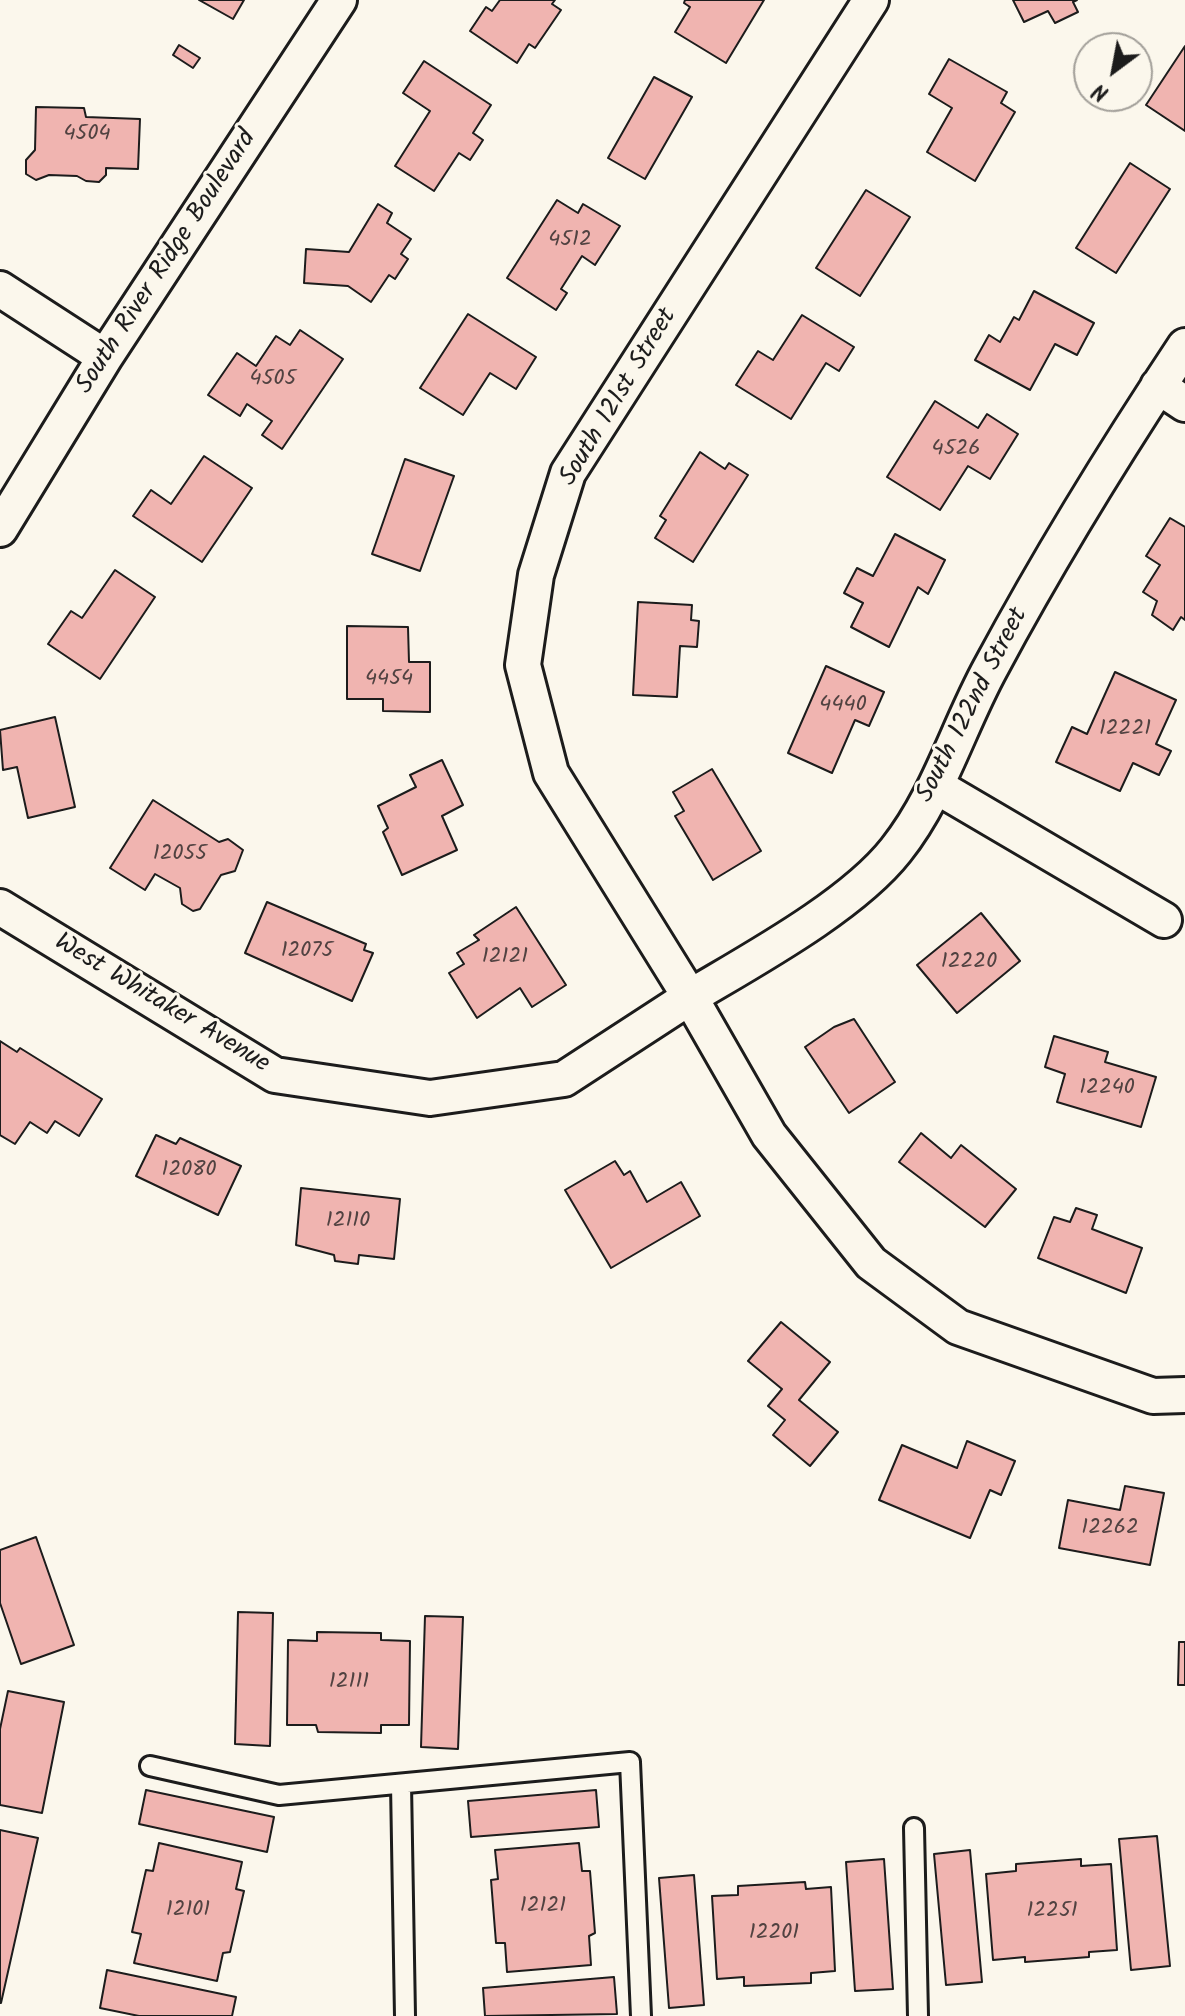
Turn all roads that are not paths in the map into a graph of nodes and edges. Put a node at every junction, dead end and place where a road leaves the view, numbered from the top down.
1 (339, 0) edge
2 (871, 0) edge
3 (0, 289) edge
4 (1185, 346) edge
5 (105, 357) junction
6 (1172, 395) edge
7 (0, 529) edge
8 (936, 786) junction
9 (0, 907) edge
10 (1164, 920) dead end
11 (690, 997) junction
12 (1185, 1395) edge
13 (150, 1766) dead end
14 (401, 1784) junction
15 (914, 1828) dead end
16 (405, 2016) edge
17 (641, 2016) edge
18 (918, 2016) edge

1 - 5 street, South River Ridge Boulevard
2 - 11 street, South 121st Street
3 - 5 street
4 - 6 street, South 122nd Street
5 - 7 street, South River Ridge Boulevard
6 - 8 street, South 122nd Street
8 - 10 street
8 - 11 street, South 122nd Street
9 - 11 street, West Whitaker Avenue
11 - 12 street
13 - 14 lane
14 - 16 lane
14 - 17 lane
15 - 18 lane

